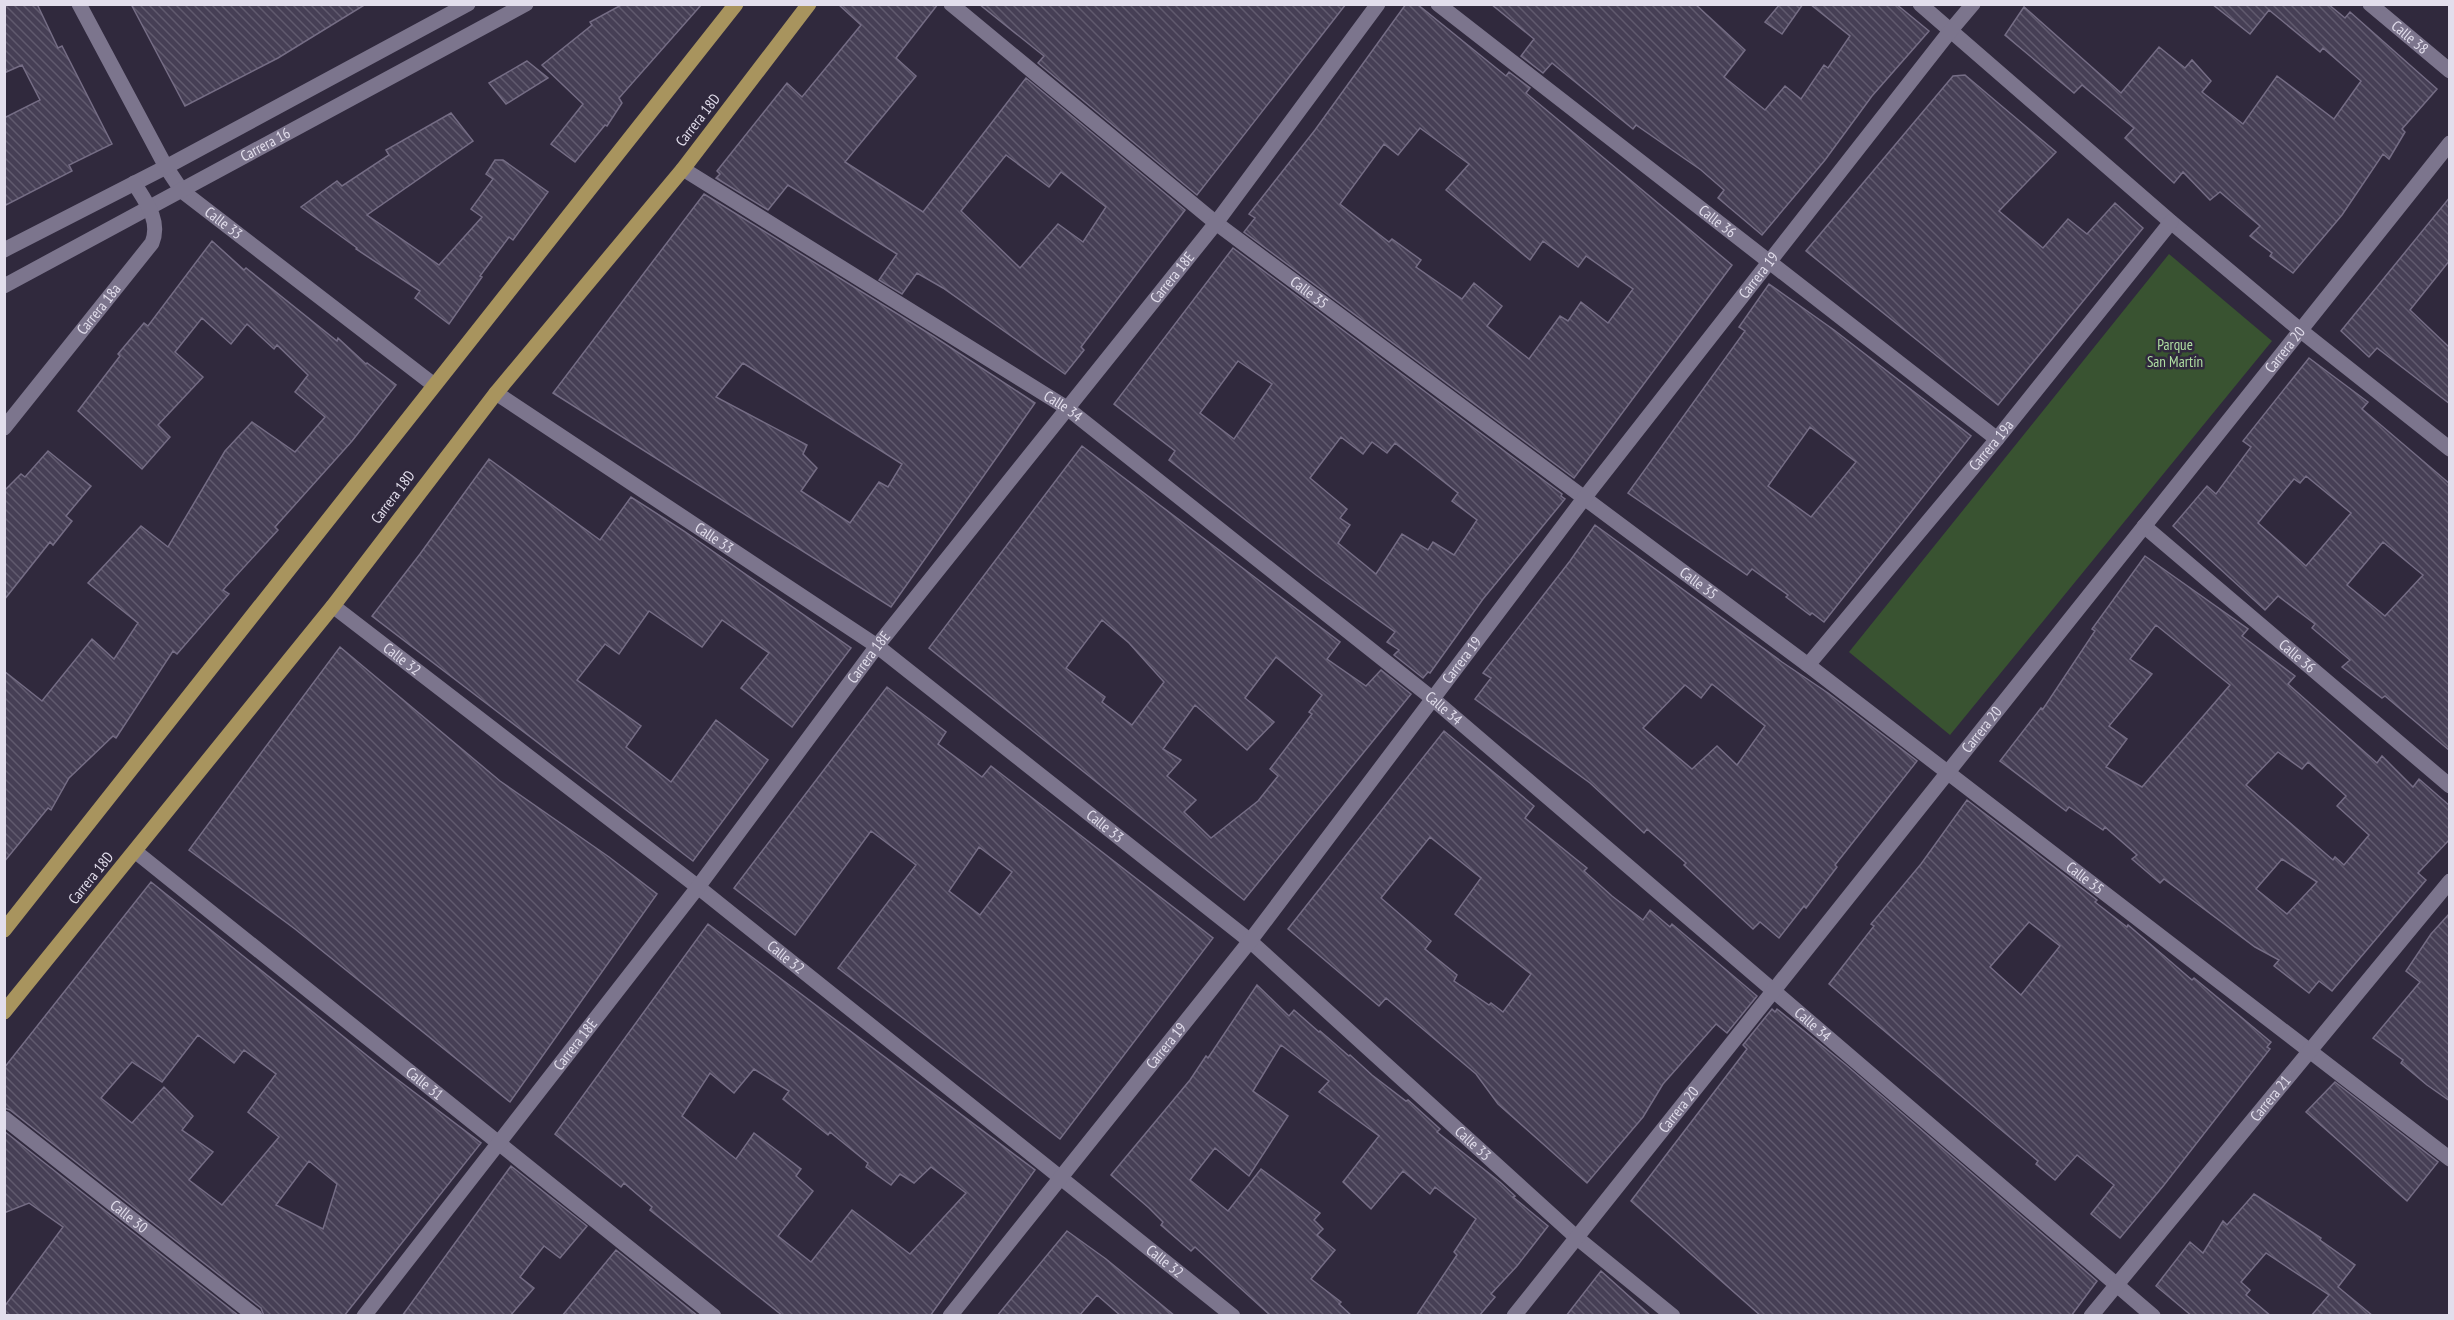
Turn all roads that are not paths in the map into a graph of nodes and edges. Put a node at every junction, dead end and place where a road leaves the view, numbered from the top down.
1 (79, 4) edge
2 (468, 4) edge
3 (525, 4) edge
4 (736, 4) edge
5 (809, 4) edge
6 (951, 4) edge
7 (1378, 4) edge
8 (1438, 4) edge
9 (1920, 4) edge
10 (1973, 4) edge
11 (2370, 4) edge
12 (1951, 30) junction
13 (2450, 71) edge
14 (2450, 143) edge
15 (166, 167) junction
16 (683, 169) junction
17 (134, 183) junction
18 (182, 191) junction
19 (149, 208) junction
20 (2172, 222) junction
21 (1216, 223) junction
22 (4, 250) edge
23 (1769, 263) junction
24 (4, 286) edge
25 (2300, 330) junction
26 (434, 385) junction
27 (496, 393) junction
28 (1067, 408) junction
29 (4, 428) edge
30 (1997, 440) junction
31 (2450, 449) edge
32 (1585, 497) junction
33 (2144, 526) junction
34 (333, 606) junction
35 (877, 646) junction
36 (1808, 665) junction
37 (1433, 699) junction
38 (1946, 773) junction
39 (2450, 786) edge
40 (136, 852) junction
41 (2450, 881) edge
42 (698, 887) junction
43 (4, 930) edge
44 (1250, 941) junction
45 (1774, 990) junction
46 (4, 1012) edge
47 (2308, 1051) junction
48 (4, 1118) edge
49 (498, 1143) junction
50 (2450, 1159) edge
51 (1061, 1177) junction
52 (1576, 1237) junction
53 (2116, 1284) junction
54 (255, 1316) edge
55 (364, 1316) edge
56 (714, 1316) edge
57 (950, 1316) edge
58 (1233, 1316) edge
59 (1514, 1316) edge
60 (1673, 1316) edge
61 (2091, 1316) edge
62 (2153, 1316) edge

1 - 15 street, Calle 33
2 - 15 street, Carrera 16
3 - 18 street, Carrera 16
4 - 26 main road
5 - 16 main road, Carrera 18D
6 - 21 street, Calle 35
7 - 21 street, Carrera 18E
8 - 23 street, Calle 36
9 - 12 street
10 - 12 street, Carrera 19
11 - 13 street, Calle 38
12 - 20 street
12 - 23 street, Carrera 19
14 - 25 street, Carrera 20
15 - 17 street, Carrera 16
15 - 18 street, Calle 33
16 - 27 main road, Carrera 18D
16 - 28 street, Calle 34
17 - 19 street, Carrera 18a
17 - 22 street, Carrera 16
18 - 19 street, Carrera 16
18 - 26 street, Calle 33
19 - 24 street, Carrera 16
19 - 29 street, Carrera 18a
20 - 25 street
20 - 30 street, Carrera 19a
21 - 28 street, Carrera 18E
21 - 32 street, Calle 35
23 - 30 street, Calle 36
23 - 32 street, Carrera 19
25 - 31 street
25 - 33 street, Carrera 20
26 - 43 main road
27 - 34 main road, Carrera 18D
27 - 35 street, Calle 33
28 - 35 street, Carrera 18E
28 - 37 street, Calle 34
30 - 36 street, Carrera 19a
32 - 36 street, Calle 35
32 - 37 street, Carrera 19
33 - 38 street, Carrera 20
33 - 39 street, Calle 36
34 - 40 main road, Carrera 18D
34 - 42 street, Calle 32
35 - 42 street, Carrera 18E
35 - 44 street, Calle 33
36 - 38 street, Calle 35
37 - 44 street, Carrera 19
37 - 45 street, Calle 34
38 - 45 street, Carrera 20
38 - 47 street, Calle 35
40 - 46 main road, Carrera 18D
40 - 49 street, Calle 31
41 - 47 street, Carrera 21
42 - 49 street, Carrera 18E
42 - 51 street, Calle 32
44 - 51 street, Carrera 19
44 - 52 street, Calle 33
45 - 52 street, Carrera 20
45 - 53 street, Calle 34
47 - 50 street, Calle 35
47 - 53 street, Carrera 21
48 - 54 street, Calle 30
49 - 55 street, Carrera 18E
49 - 56 street, Calle 31
51 - 57 street, Carrera 19
51 - 58 street, Calle 32
52 - 59 street, Carrera 20
52 - 60 street, Calle 33
53 - 61 street, Carrera 21
53 - 62 street, Calle 34

